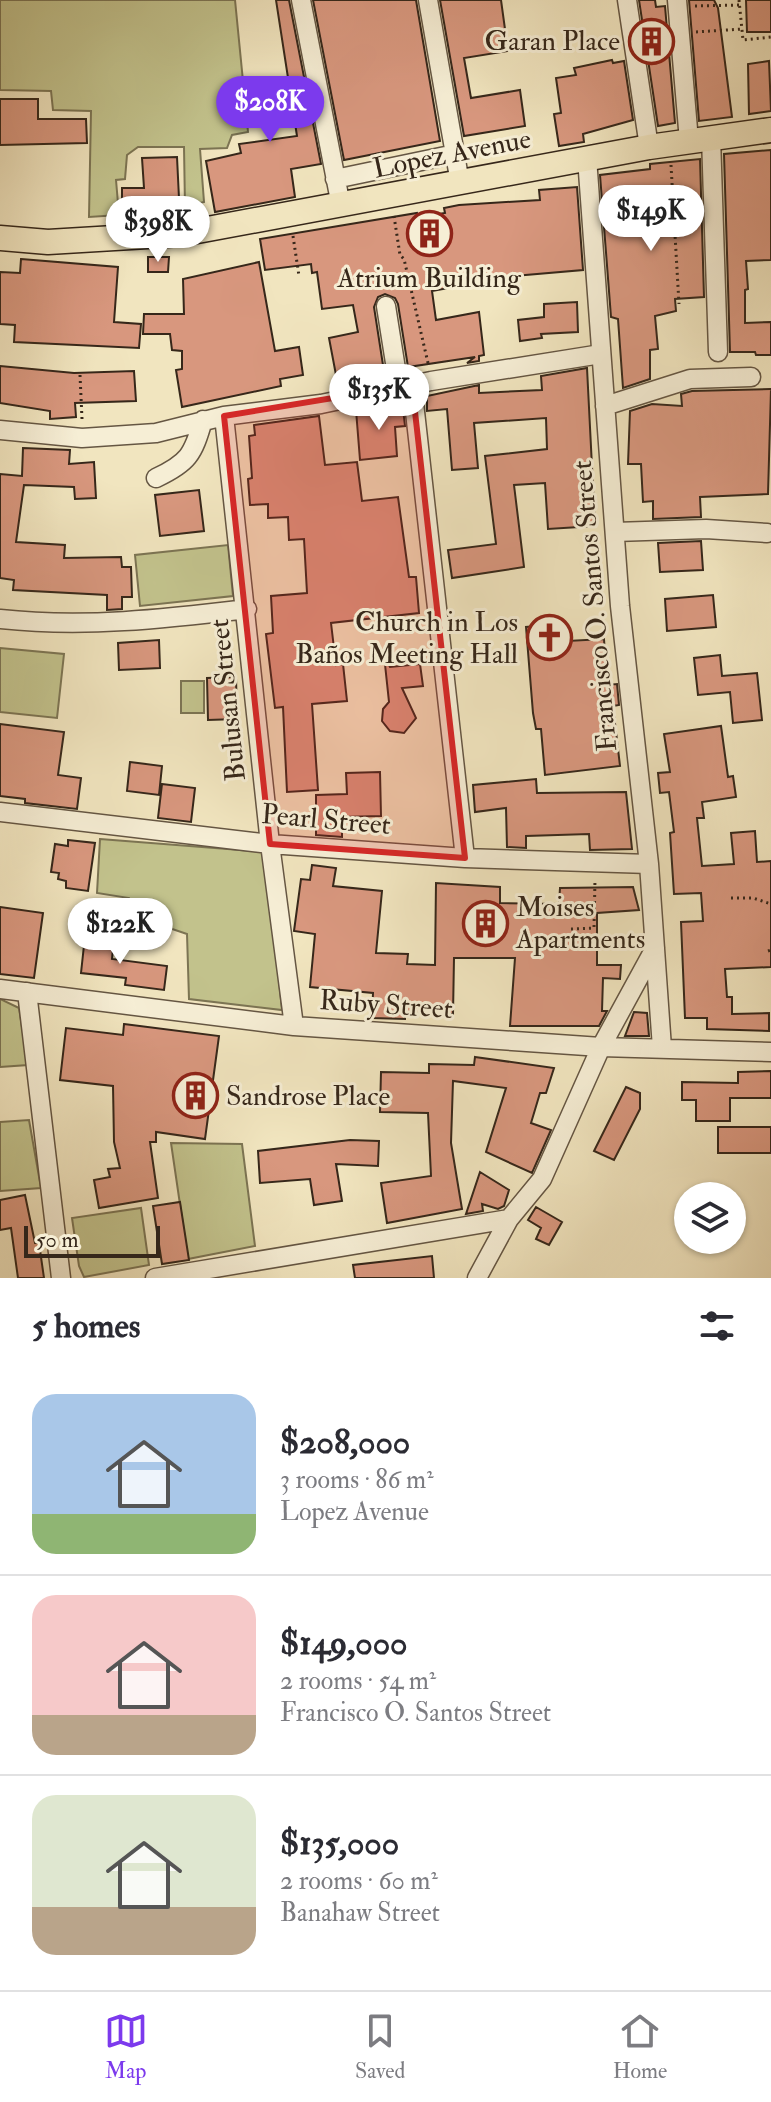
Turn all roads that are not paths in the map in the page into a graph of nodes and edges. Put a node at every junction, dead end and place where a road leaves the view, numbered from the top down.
1 (301, 0) edge
2 (428, 0) edge
3 (627, 0) edge
4 (678, 3) edge
5 (771, 130) edge
6 (680, 142) junction
7 (455, 154) junction
8 (587, 158) junction
9 (335, 179) junction
10 (460, 183) junction
11 (341, 206) junction
12 (0, 238) edge
13 (386, 306) dead end
14 (718, 352) dead end
15 (601, 354) junction
16 (751, 377) dead end
17 (414, 385) junction
18 (605, 406) junction
19 (224, 416) junction
20 (203, 420) junction
21 (0, 430) edge
22 (156, 478) dead end
23 (615, 532) junction
24 (767, 533) dead end
25 (247, 609) junction
26 (0, 619) edge
27 (0, 812) edge
28 (270, 844) junction
29 (465, 858) junction
30 (649, 864) junction
31 (655, 948) junction
32 (0, 989) edge
33 (27, 992) junction
34 (294, 1026) junction
35 (601, 1047) junction
36 (662, 1048) junction
37 (771, 1052) edge
38 (509, 1219) junction
39 (61, 1278) edge
40 (155, 1278) edge
41 (477, 1278) edge

1 - 9 street
2 - 7 street
3 - 6 street
4 - 6 street
5 - 6 main road, Lopez Avenue
6 - 8 main road, Lopez Avenue
6 - 14 street
7 - 9 street
7 - 10 street
8 - 10 main road, Lopez Avenue
8 - 15 street, Francisco O. Santos Street
9 - 11 street
10 - 11 main road, Lopez Avenue
11 - 12 main road, Lopez Avenue
13 - 17 street
15 - 17 street
15 - 18 street, Francisco O. Santos Street
16 - 18 street
17 - 19 street
17 - 29 street
18 - 23 street, Francisco O. Santos Street
19 - 20 street
19 - 25 street, Bulusan Street
20 - 21 street
20 - 22 street
23 - 24 street
23 - 30 street, Francisco O. Santos Street
25 - 26 street
25 - 28 street, Bulusan Street
27 - 28 street, Pearl Street
28 - 29 street, Pearl Street
28 - 34 street, Bulusan Street
29 - 30 street, Pearl Street
30 - 31 street, Francisco O. Santos Street
31 - 35 street
31 - 36 street, Francisco O. Santos Street
32 - 33 street, Ruby Street
33 - 34 street, Ruby Street
33 - 39 street
34 - 35 street, Ruby Street
35 - 36 street, Ruby Street
35 - 38 street
36 - 37 street, Ruby Street
38 - 40 street
38 - 41 street

